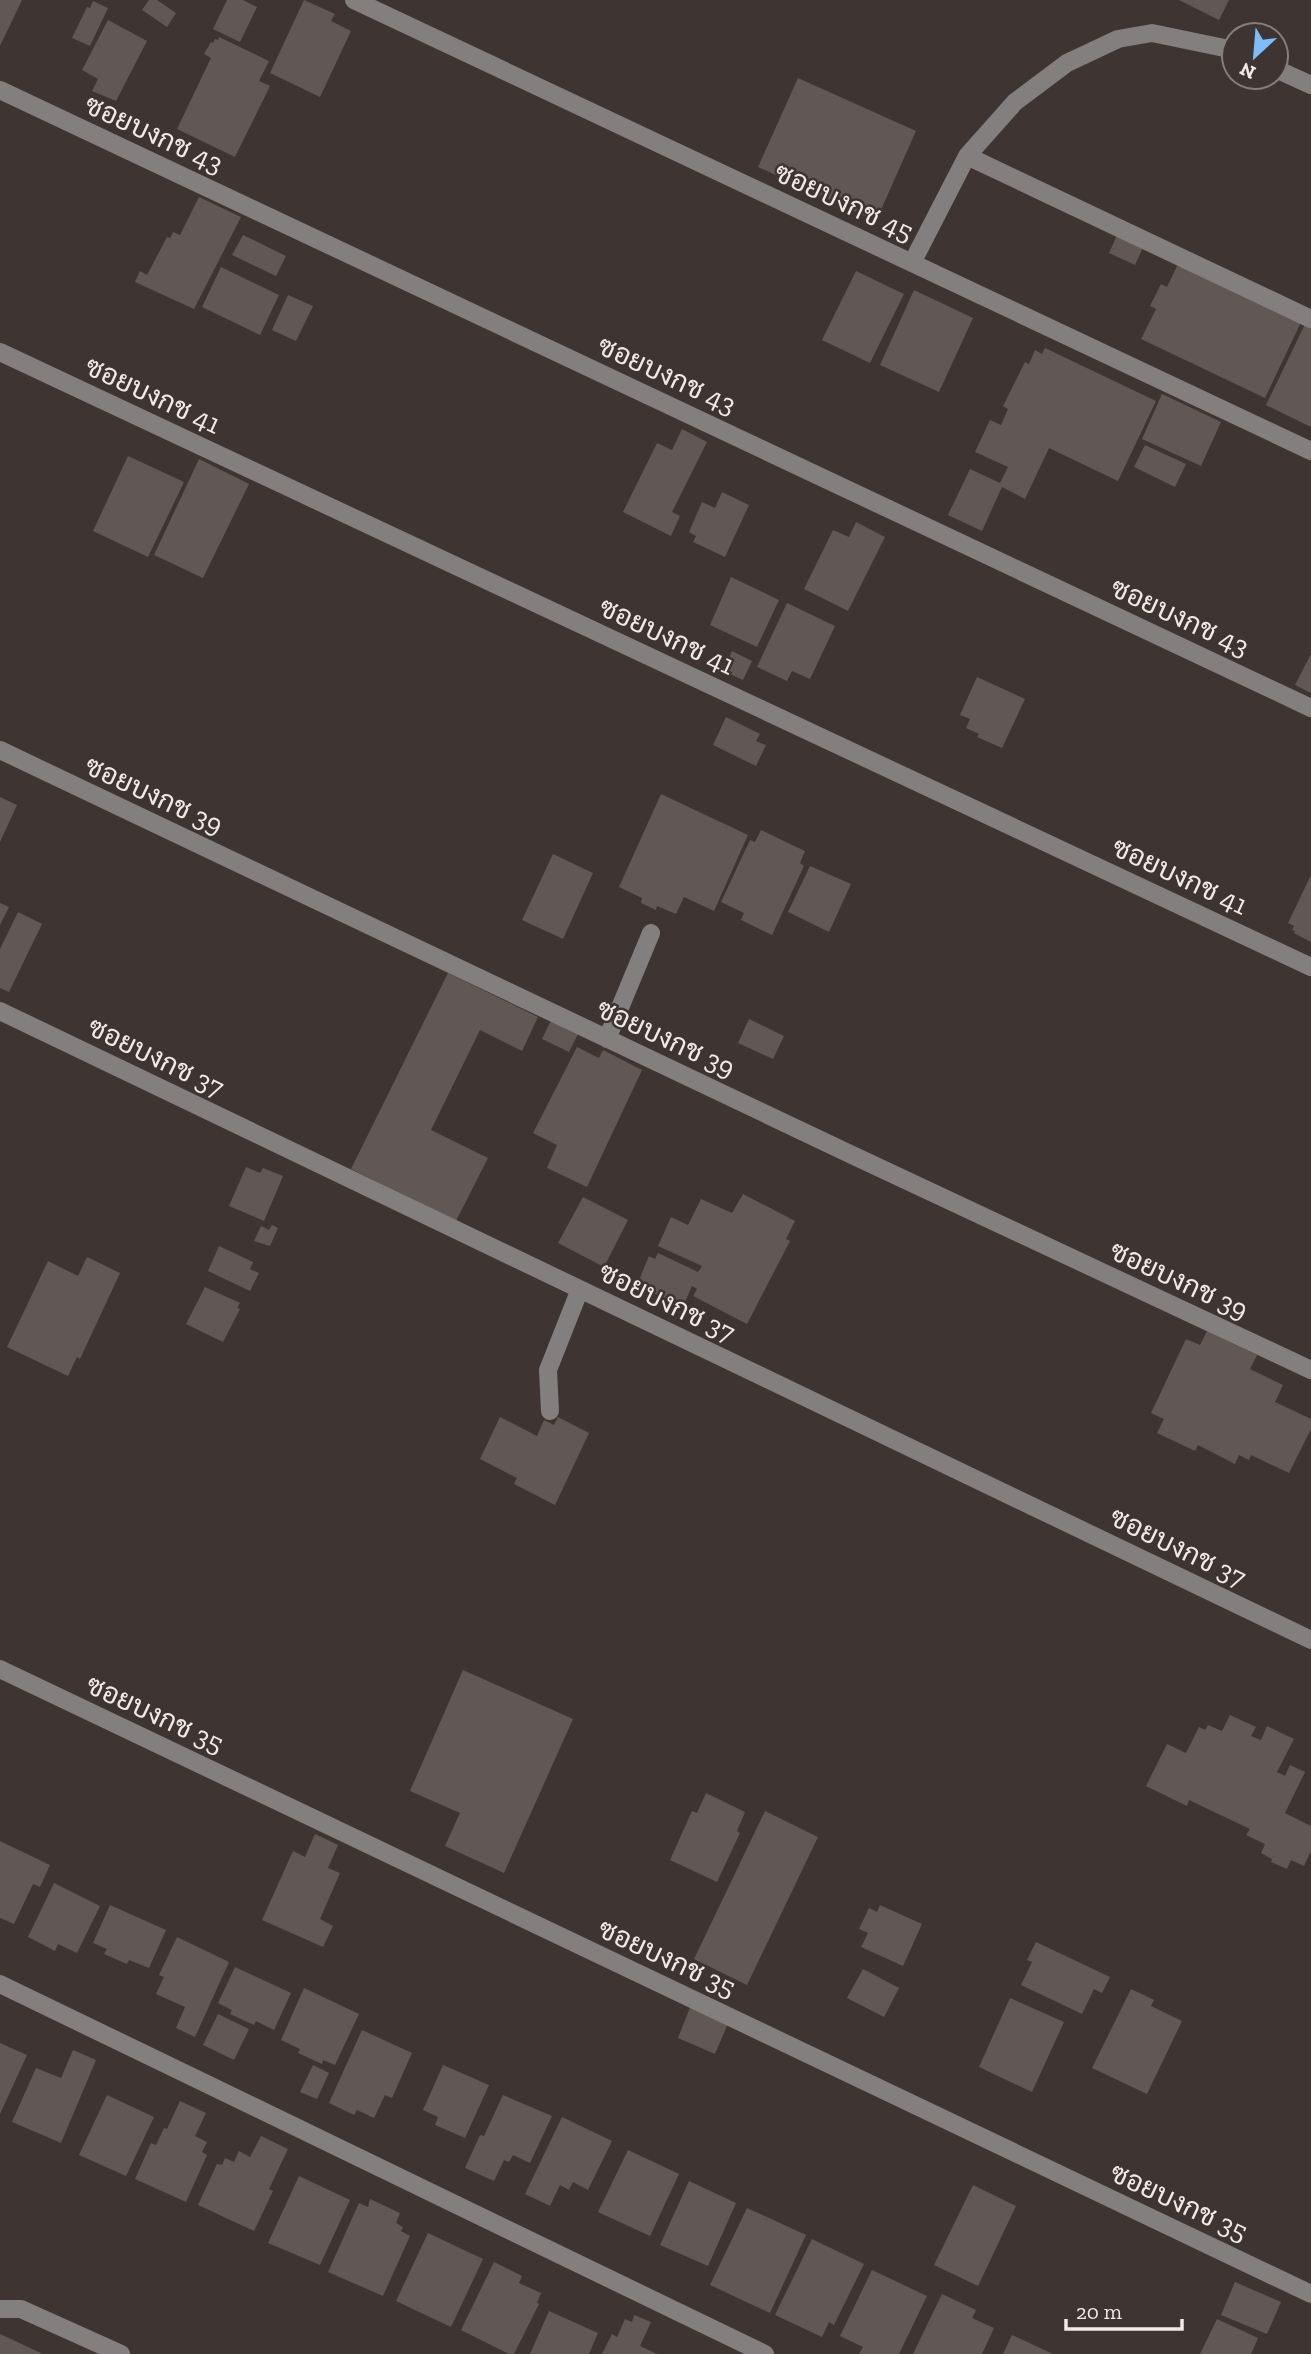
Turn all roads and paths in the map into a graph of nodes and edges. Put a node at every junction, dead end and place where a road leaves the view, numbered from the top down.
1 (354, 0) edge
2 (1220, 47) edge
3 (1290, 75) edge
4 (1311, 85) edge
5 (0, 90) edge
6 (967, 156) junction
7 (912, 263) junction
8 (1311, 319) edge
9 (0, 352) edge
10 (1311, 451) edge
11 (1311, 708) edge
12 (0, 750) edge
13 (651, 933) dead end
14 (1311, 967) edge
15 (0, 1011) edge
16 (607, 1039) junction
17 (580, 1289) junction
18 (1311, 1370) edge
19 (550, 1411) dead end
20 (1311, 1640) edge
21 (0, 1669) edge
22 (0, 1983) edge
23 (1311, 2294) edge
24 (0, 2309) edge
25 (121, 2354) edge
26 (765, 2354) edge

1 - 7 street, ซอยบงกช 45
2 - 6 street
3 - 4 street
5 - 11 street, ซอยบงกช 43
6 - 7 street
6 - 8 street
7 - 10 street, ซอยบงกช 45
9 - 14 street, ซอยบงกช 41
12 - 16 street, ซอยบงกช 39
13 - 16 street
15 - 17 street, ซอยบงกช 37
16 - 18 street, ซอยบงกช 39
17 - 19 street
17 - 20 street, ซอยบงกช 37
21 - 23 street, ซอยบงกช 35
22 - 26 street
24 - 25 street

